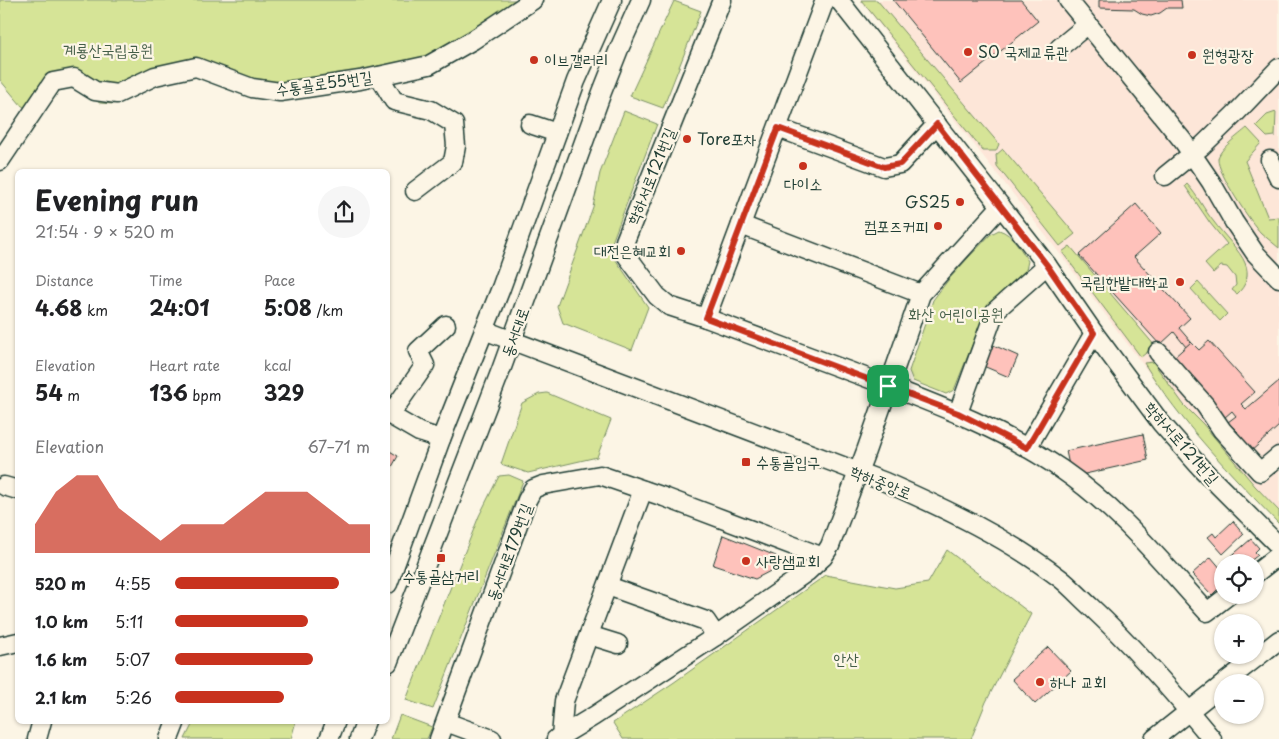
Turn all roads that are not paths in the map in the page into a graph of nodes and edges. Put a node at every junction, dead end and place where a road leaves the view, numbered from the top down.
1 (533, 0) edge
2 (612, 0) edge
3 (641, 0) edge
4 (722, 0) edge
5 (825, 0) edge
6 (839, 0) edge
7 (1068, 0) edge
8 (1087, 24) junction
9 (1059, 48) dead end
10 (1279, 68) edge
11 (379, 76) junction
12 (530, 124) dead end
13 (937, 124) junction
14 (778, 128) junction
15 (557, 133) junction
16 (1192, 154) junction
17 (1270, 160) dead end
18 (0, 161) edge
19 (1165, 176) dead end
20 (1279, 178) edge
21 (415, 191) dead end
22 (1001, 206) junction
23 (741, 225) junction
24 (1047, 265) junction
25 (1279, 278) edge
26 (921, 294) junction
27 (706, 318) junction
28 (446, 325) dead end
29 (484, 330) junction
30 (1094, 333) junction
31 (512, 340) junction
32 (1158, 352) dead end
33 (888, 386) junction
34 (390, 413) edge
35 (958, 413) junction
36 (390, 415) edge
37 (441, 439) junction
38 (1027, 448) junction
39 (1279, 456) edge
40 (857, 472) junction
41 (643, 490) junction
42 (1279, 546) edge
43 (1279, 555) edge
44 (823, 557) junction
45 (1264, 567) edge
46 (390, 579) edge
47 (608, 586) junction
48 (1217, 604) edge
49 (589, 635) junction
50 (716, 636) junction
51 (1279, 640) edge
52 (15, 643) edge
53 (618, 644) dead end
54 (0, 646) edge
55 (390, 658) edge
56 (1236, 674) edge
57 (1214, 692) edge
58 (1189, 711) junction
59 (446, 722) junction
60 (41, 724) edge
61 (175, 724) edge
62 (335, 724) edge
63 (365, 724) edge
64 (558, 738) edge
65 (37, 739) edge
66 (169, 739) edge
67 (329, 739) edge
68 (359, 739) edge
69 (439, 739) edge
70 (489, 739) edge
71 (1154, 739) edge
72 (1212, 739) edge

1 - 11 street, 수통골로55번길
2 - 15 street, 동서대로
3 - 31 street, 동서대로
4 - 27 street, 학하서로121번길
5 - 14 street
6 - 13 street, 학하서로121번길
7 - 8 street
8 - 9 street
8 - 16 street
10 - 16 street
11 - 18 street, 수통골로55번길
11 - 21 street
12 - 15 street
13 - 14 street
13 - 22 street, 학하서로121번길
14 - 23 street
15 - 29 street, 동서대로
16 - 19 street
16 - 25 street
17 - 20 street
22 - 24 street, 학하서로121번길
22 - 26 street
23 - 26 street
23 - 27 street
24 - 30 street, 학하서로121번길
24 - 35 street
26 - 33 street
27 - 33 street, 학하서로121번길
28 - 34 street
29 - 31 street, 학하중앙로
29 - 37 street, 동서대로
30 - 38 street
30 - 42 street, 학하서로121번길
31 - 40 street, 학하중앙로
31 - 55 street, 동서대로
32 - 39 street
33 - 35 street, 학하서로121번길
33 - 40 street
35 - 38 street, 학하서로121번길
36 - 37 street
37 - 46 street, 동서대로
38 - 48 street, 학하서로121번길
40 - 44 street
40 - 58 street, 학하중앙로
41 - 44 street, 동서대로179번길
41 - 47 street
41 - 59 street, 동서대로179번길
43 - 45 street
44 - 50 street
47 - 49 street
47 - 50 street
49 - 53 street
49 - 64 street
50 - 64 street
51 - 56 street
52 - 54 street
57 - 58 street
58 - 71 street
58 - 72 street, 학하중앙로
59 - 69 street, 동서대로179번길
59 - 70 street
60 - 65 street
61 - 66 street
62 - 67 street
63 - 68 street

